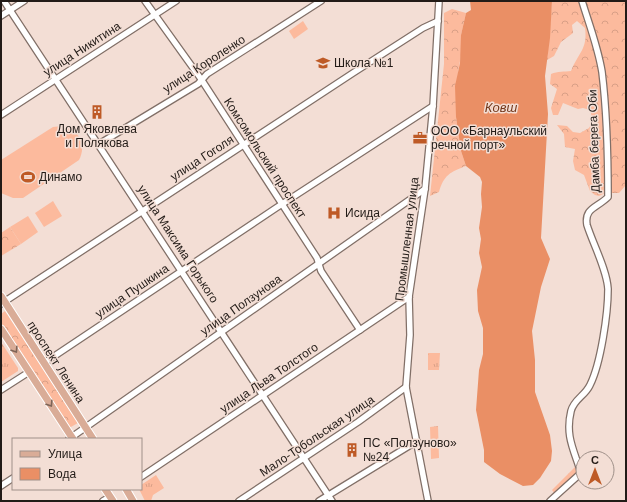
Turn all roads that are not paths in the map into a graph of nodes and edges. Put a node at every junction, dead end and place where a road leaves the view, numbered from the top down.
1 (4, 1) edge
2 (24, 1) edge
3 (146, 1) edge
4 (176, 1) edge
5 (321, 1) edge
6 (439, 1) edge
7 (582, 1) edge
8 (10, 10) junction
9 (154, 15) junction
10 (1, 16) edge
11 (438, 21) junction
12 (56, 79) junction
13 (201, 79) junction
14 (434, 106) junction
15 (1, 115) edge
16 (99, 144) junction
17 (243, 145) junction
18 (425, 189) junction
19 (282, 205) junction
20 (142, 210) junction
21 (319, 264) junction
22 (182, 270) junction
23 (410, 297) junction
24 (2, 301) edge
25 (1, 329) edge
26 (360, 330) junction
27 (222, 331) junction
28 (44, 363) junction
29 (29, 372) junction
30 (406, 387) junction
31 (1, 390) edge
32 (264, 395) junction
33 (86, 427) junction
34 (71, 438) edge
35 (92, 438) edge
36 (417, 441) junction
37 (304, 458) junction
38 (142, 475) edge
39 (12, 479) edge
40 (1, 486) edge
41 (106, 490) edge
42 (127, 490) edge
43 (328, 495) junction
44 (111, 499) edge
45 (103, 501) edge
46 (133, 501) edge
47 (239, 501) edge
48 (319, 501) edge
49 (332, 501) edge
50 (428, 501) edge
51 (550, 501) edge

1 - 8 street, улица Максима Горького
2 - 8 street
3 - 9 street, Комсомольский проспект
4 - 9 street, улица Никитина
5 - 13 street, улица Короленко
6 - 11 street, Промышленная улица
7 - 51 street, Дамба берега Оби
8 - 10 street
8 - 12 street, улица Максима Горького
9 - 12 street, улица Никитина
9 - 13 street, Комсомольский проспект
11 - 14 street, Промышленная улица
11 - 17 street, улица Гоголя
12 - 15 street, улица Никитина
12 - 16 street, улица Максима Горького
13 - 16 street, улица Короленко
13 - 17 street, Комсомольский проспект
14 - 18 street, Промышленная улица
14 - 19 street, улица Пушкина
16 - 20 street, улица Максима Горького
17 - 19 street, Комсомольский проспект
17 - 20 street, улица Гоголя
18 - 21 street, улица Ползунова
18 - 23 street, Промышленная улица
19 - 21 street, Комсомольский проспект
19 - 22 street, улица Пушкина
20 - 22 street, улица Максима Горького
20 - 24 street, улица Гоголя
21 - 26 street, Комсомольский проспект
21 - 27 street, улица Ползунова
22 - 27 street, улица Максима Горького
22 - 28 street, улица Пушкина
23 - 26 street, улица Льва Толстого
23 - 30 street, Промышленная улица
24 - 28 main road, проспект Ленина
25 -> 29 main road
26 - 32 street, улица Льва Толстого
27 - 32 street, улица Максима Горького
27 - 33 street, улица Ползунова
28 - 33 main road, проспект Ленина
29 - 31 street
29 -> 34 main road
30 - 36 street, Промышленная улица
30 - 37 street, Мало-Тобольская улица
32 - 37 street, улица Максима Горького
32 - 38 street, улица Льва Толстого
33 - 34 street, улица Ползунова
33 - 35 main road, проспект Ленина
36 - 43 street
36 - 50 street, Промышленная улица
37 - 43 street, улица Максима Горького
37 - 47 street, Мало-Тобольская улица
39 - 40 street
41 - 44 main road
42 - 46 main road
43 - 48 street
43 - 49 street, улица Максима Горького
44 - 45 street

